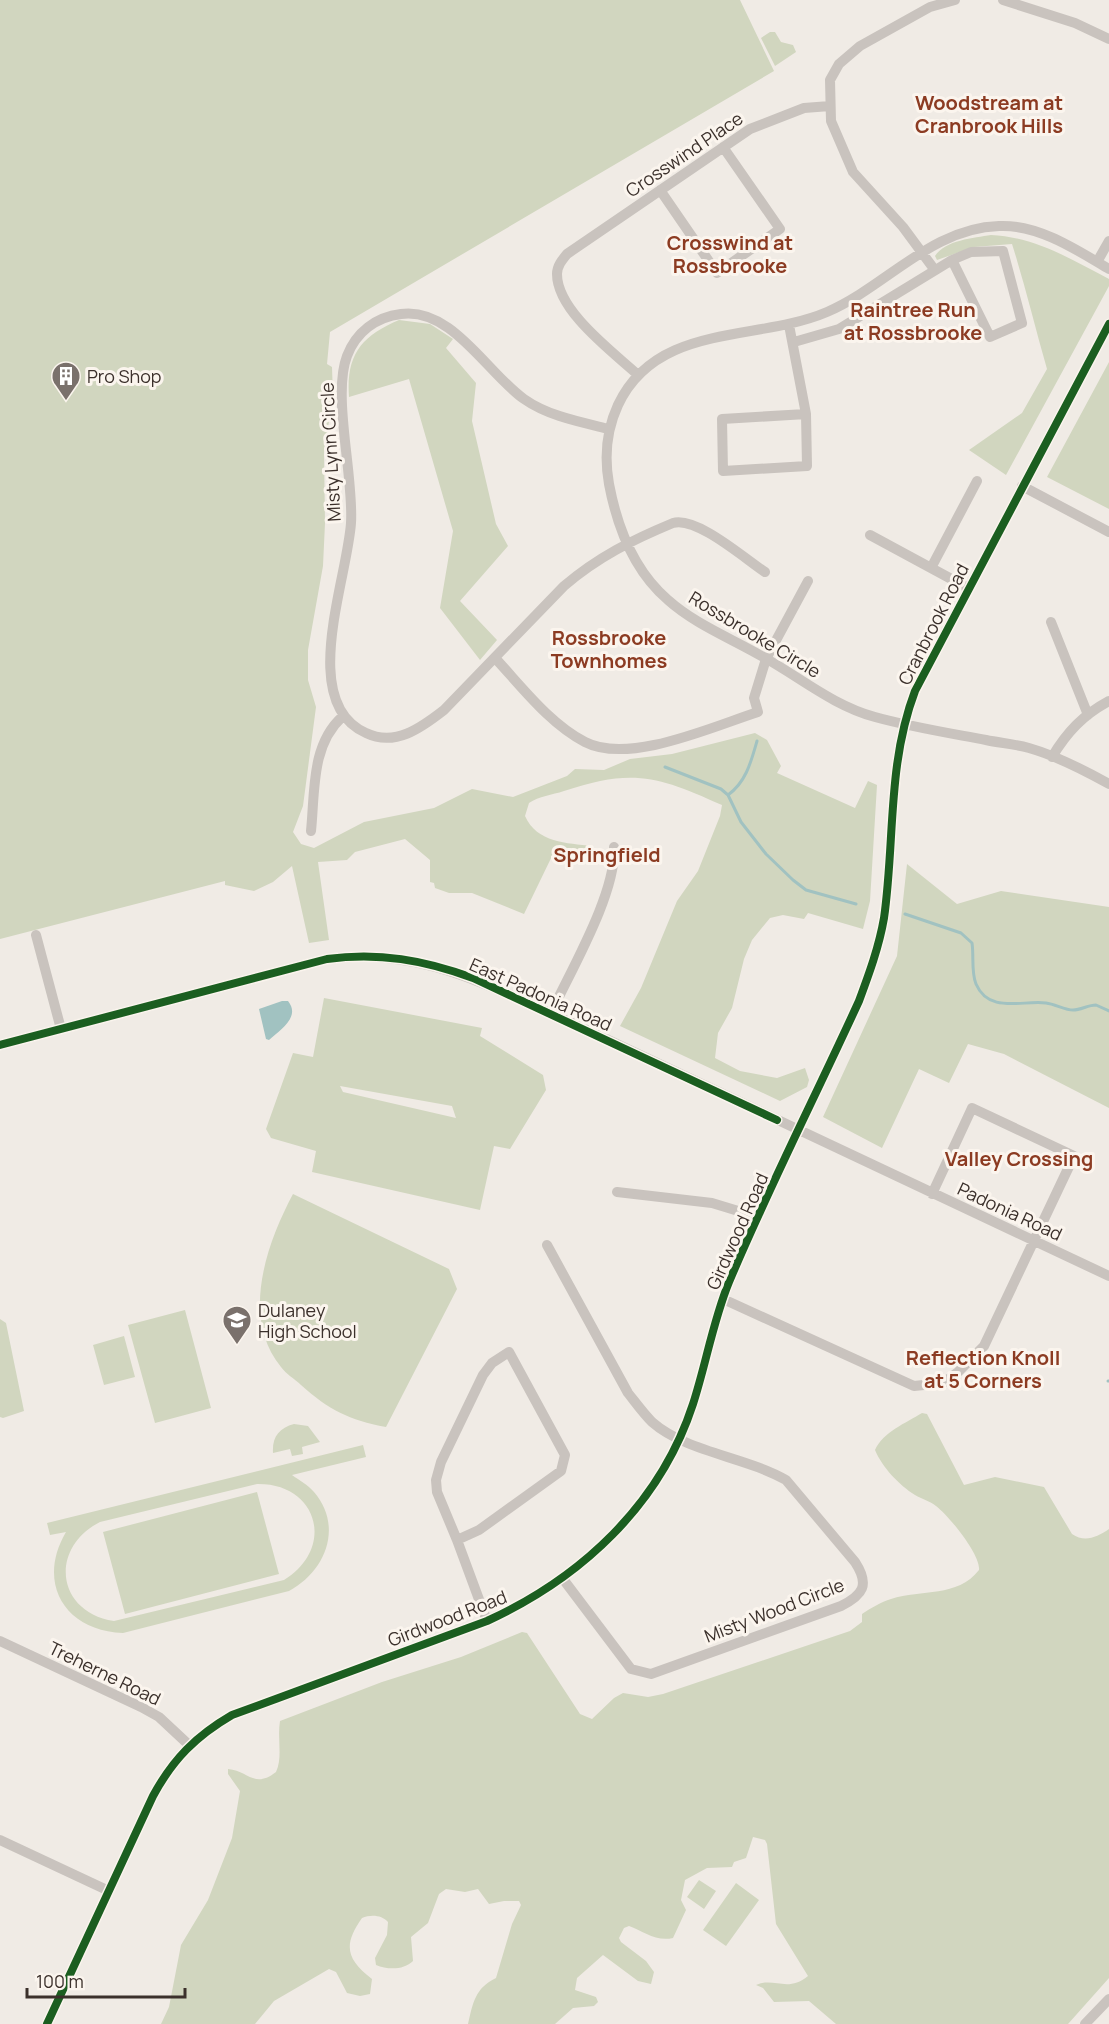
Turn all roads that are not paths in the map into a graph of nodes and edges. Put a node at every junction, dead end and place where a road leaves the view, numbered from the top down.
1 (955, 0) edge
2 (1003, 0) edge
3 (1109, 39) edge
4 (830, 106) junction
5 (723, 147) junction
6 (660, 190) junction
7 (1109, 241) edge
8 (922, 252) junction
9 (952, 260) junction
10 (1097, 262) junction
11 (934, 269) junction
12 (1109, 269) edge
13 (1109, 324) edge
14 (789, 325) junction
15 (794, 342) junction
16 (638, 375) junction
17 (806, 414) junction
18 (609, 429) junction
19 (977, 481) dead end
20 (1022, 486) junction
21 (1109, 532) edge
22 (870, 535) dead end
23 (627, 542) junction
24 (931, 568) junction
25 (765, 572) dead end
26 (808, 581) dead end
27 (968, 588) junction
28 (1050, 622) dead end
29 (495, 658) junction
30 (766, 658) junction
31 (1109, 701) edge
32 (1088, 715) junction
33 (342, 717) junction
34 (904, 724) junction
35 (1052, 757) junction
36 (1109, 784) edge
37 (311, 831) dead end
38 (614, 847) dead end
39 (36, 935) dead end
40 (551, 1013) junction
41 (61, 1029) junction
42 (0, 1045) edge
43 (799, 1131) junction
44 (617, 1192) dead end
45 (932, 1194) junction
46 (758, 1217) junction
47 (1035, 1241) junction
48 (547, 1245) dead end
49 (1109, 1276) edge
50 (723, 1299) junction
51 (680, 1438) junction
52 (457, 1540) junction
53 (563, 1579) junction
54 (487, 1621) junction
55 (0, 1641) edge
56 (189, 1744) junction
57 (0, 1840) edge
58 (109, 1891) junction
59 (1109, 1999) edge
60 (47, 2024) edge
61 (1085, 2024) edge

1 - 4 street
2 - 3 street
4 - 5 street, Crosswind Place
4 - 8 street
5 - 6 street, Crosswind Place
5 - 6 street
6 - 16 street, Crosswind Place
7 - 10 street
8 - 10 street, Rossbrooke Circle
8 - 11 street
8 - 14 street, Rossbrooke Circle
9 - 9 street
9 - 11 street
10 - 12 street, Rossbrooke Circle
11 - 15 street
13 - 20 street, Cranbrook Road
14 - 15 street
14 - 16 street, Rossbrooke Circle
15 - 17 street
16 - 18 street, Rossbrooke Circle
17 - 17 street
18 - 23 street, Rossbrooke Circle
18 - 33 street, Misty Lynn Circle
19 - 24 street
20 - 21 street
20 - 27 street, Cranbrook Road
22 - 24 street
23 - 25 street
23 - 29 street
23 - 30 street, Rossbrooke Circle
24 - 27 street
26 - 30 street
27 - 34 street, Cranbrook Road
28 - 32 street
29 - 30 street
29 - 33 street
30 - 34 street, Rossbrooke Circle
31 - 32 street
32 - 35 street
33 - 37 street
34 - 35 street, Rossbrooke Circle
34 - 43 street, Cranbrook Road
35 - 36 street, Rossbrooke Circle
38 - 40 street
39 - 41 street
40 - 41 street, East Padonia Road
40 - 43 street, East Padonia Road
41 - 42 street, East Padonia Road
43 - 45 street, Padonia Road
43 - 46 street, Girdwood Road
44 - 46 street
45 - 47 street, Padonia Road
45 - 47 street
46 - 50 street, Girdwood Road
47 - 49 street, Padonia Road
47 - 50 street
48 - 51 street, Misty Wood Circle
50 - 51 street, Girdwood Road
51 - 53 street, Girdwood Road
51 - 53 street, Misty Wood Circle
52 - 52 street
52 - 54 street
53 - 54 street, Girdwood Road
54 - 56 street, Girdwood Road
55 - 56 street, Treherne Road
56 - 58 street, Girdwood Road
57 - 58 street
58 - 60 street, Girdwood Road
59 - 61 street

